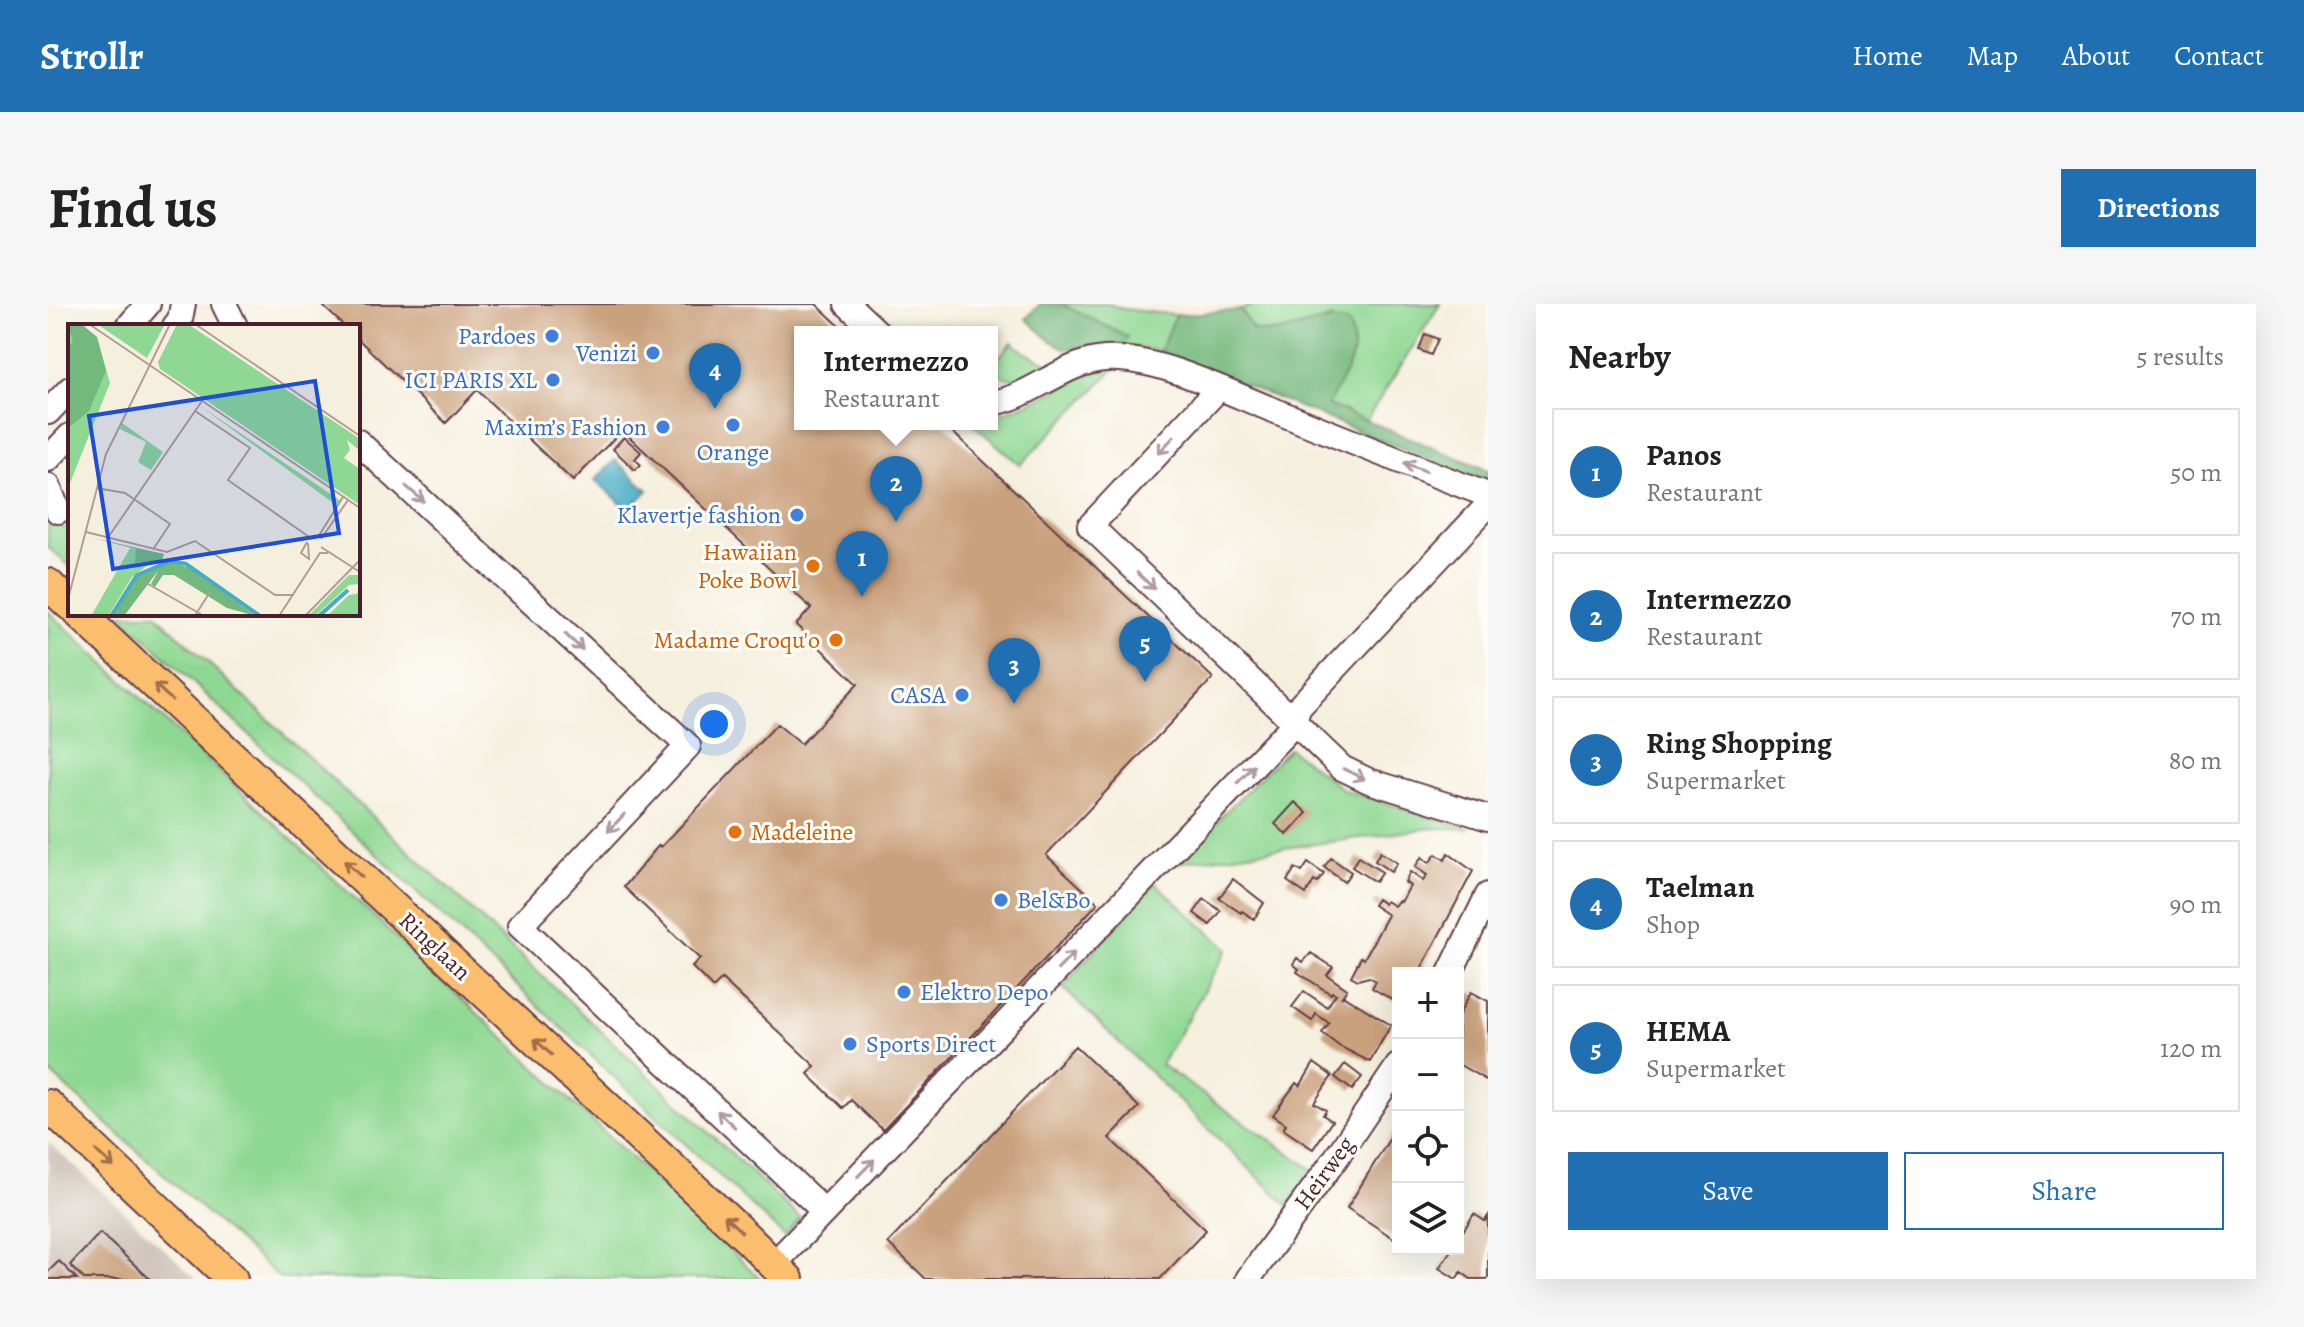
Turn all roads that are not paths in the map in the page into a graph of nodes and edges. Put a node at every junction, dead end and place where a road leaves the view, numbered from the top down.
1 (148, 304) edge
2 (224, 304) edge
3 (847, 304) edge
4 (131, 324) edge
5 (234, 324) edge
6 (871, 326) edge
7 (1219, 388) junction
8 (68, 391) edge
9 (1003, 400) edge
10 (48, 412) edge
11 (68, 438) edge
12 (360, 444) edge
13 (48, 459) edge
14 (48, 486) edge
15 (1488, 495) edge
16 (1488, 505) edge
17 (58, 511) dead end
18 (48, 584) edge
19 (68, 603) edge
20 (82, 616) edge
21 (1294, 724) junction
22 (1488, 818) edge
23 (1488, 895) edge
24 (1453, 967) edge
25 (1392, 1075) edge
26 (48, 1105) edge
27 (824, 1211) junction
28 (781, 1272) edge
29 (232, 1279) edge
30 (1248, 1279) edge

1 - 4 street
2 - 5 street
3 - 6 street
7 - 9 street
15 -> 7 street
7 -> 21 street
8 - 10 street
11 - 13 street
12 - 27 street
14 - 17 street
16 - 21 street
18 - 19 main road
28 -> 20 main road, Ringlaan
21 -> 22 street
27 -> 21 street
23 - 24 street
25 - 30 street, Heirweg
26 -> 29 main road
27 - 28 street

